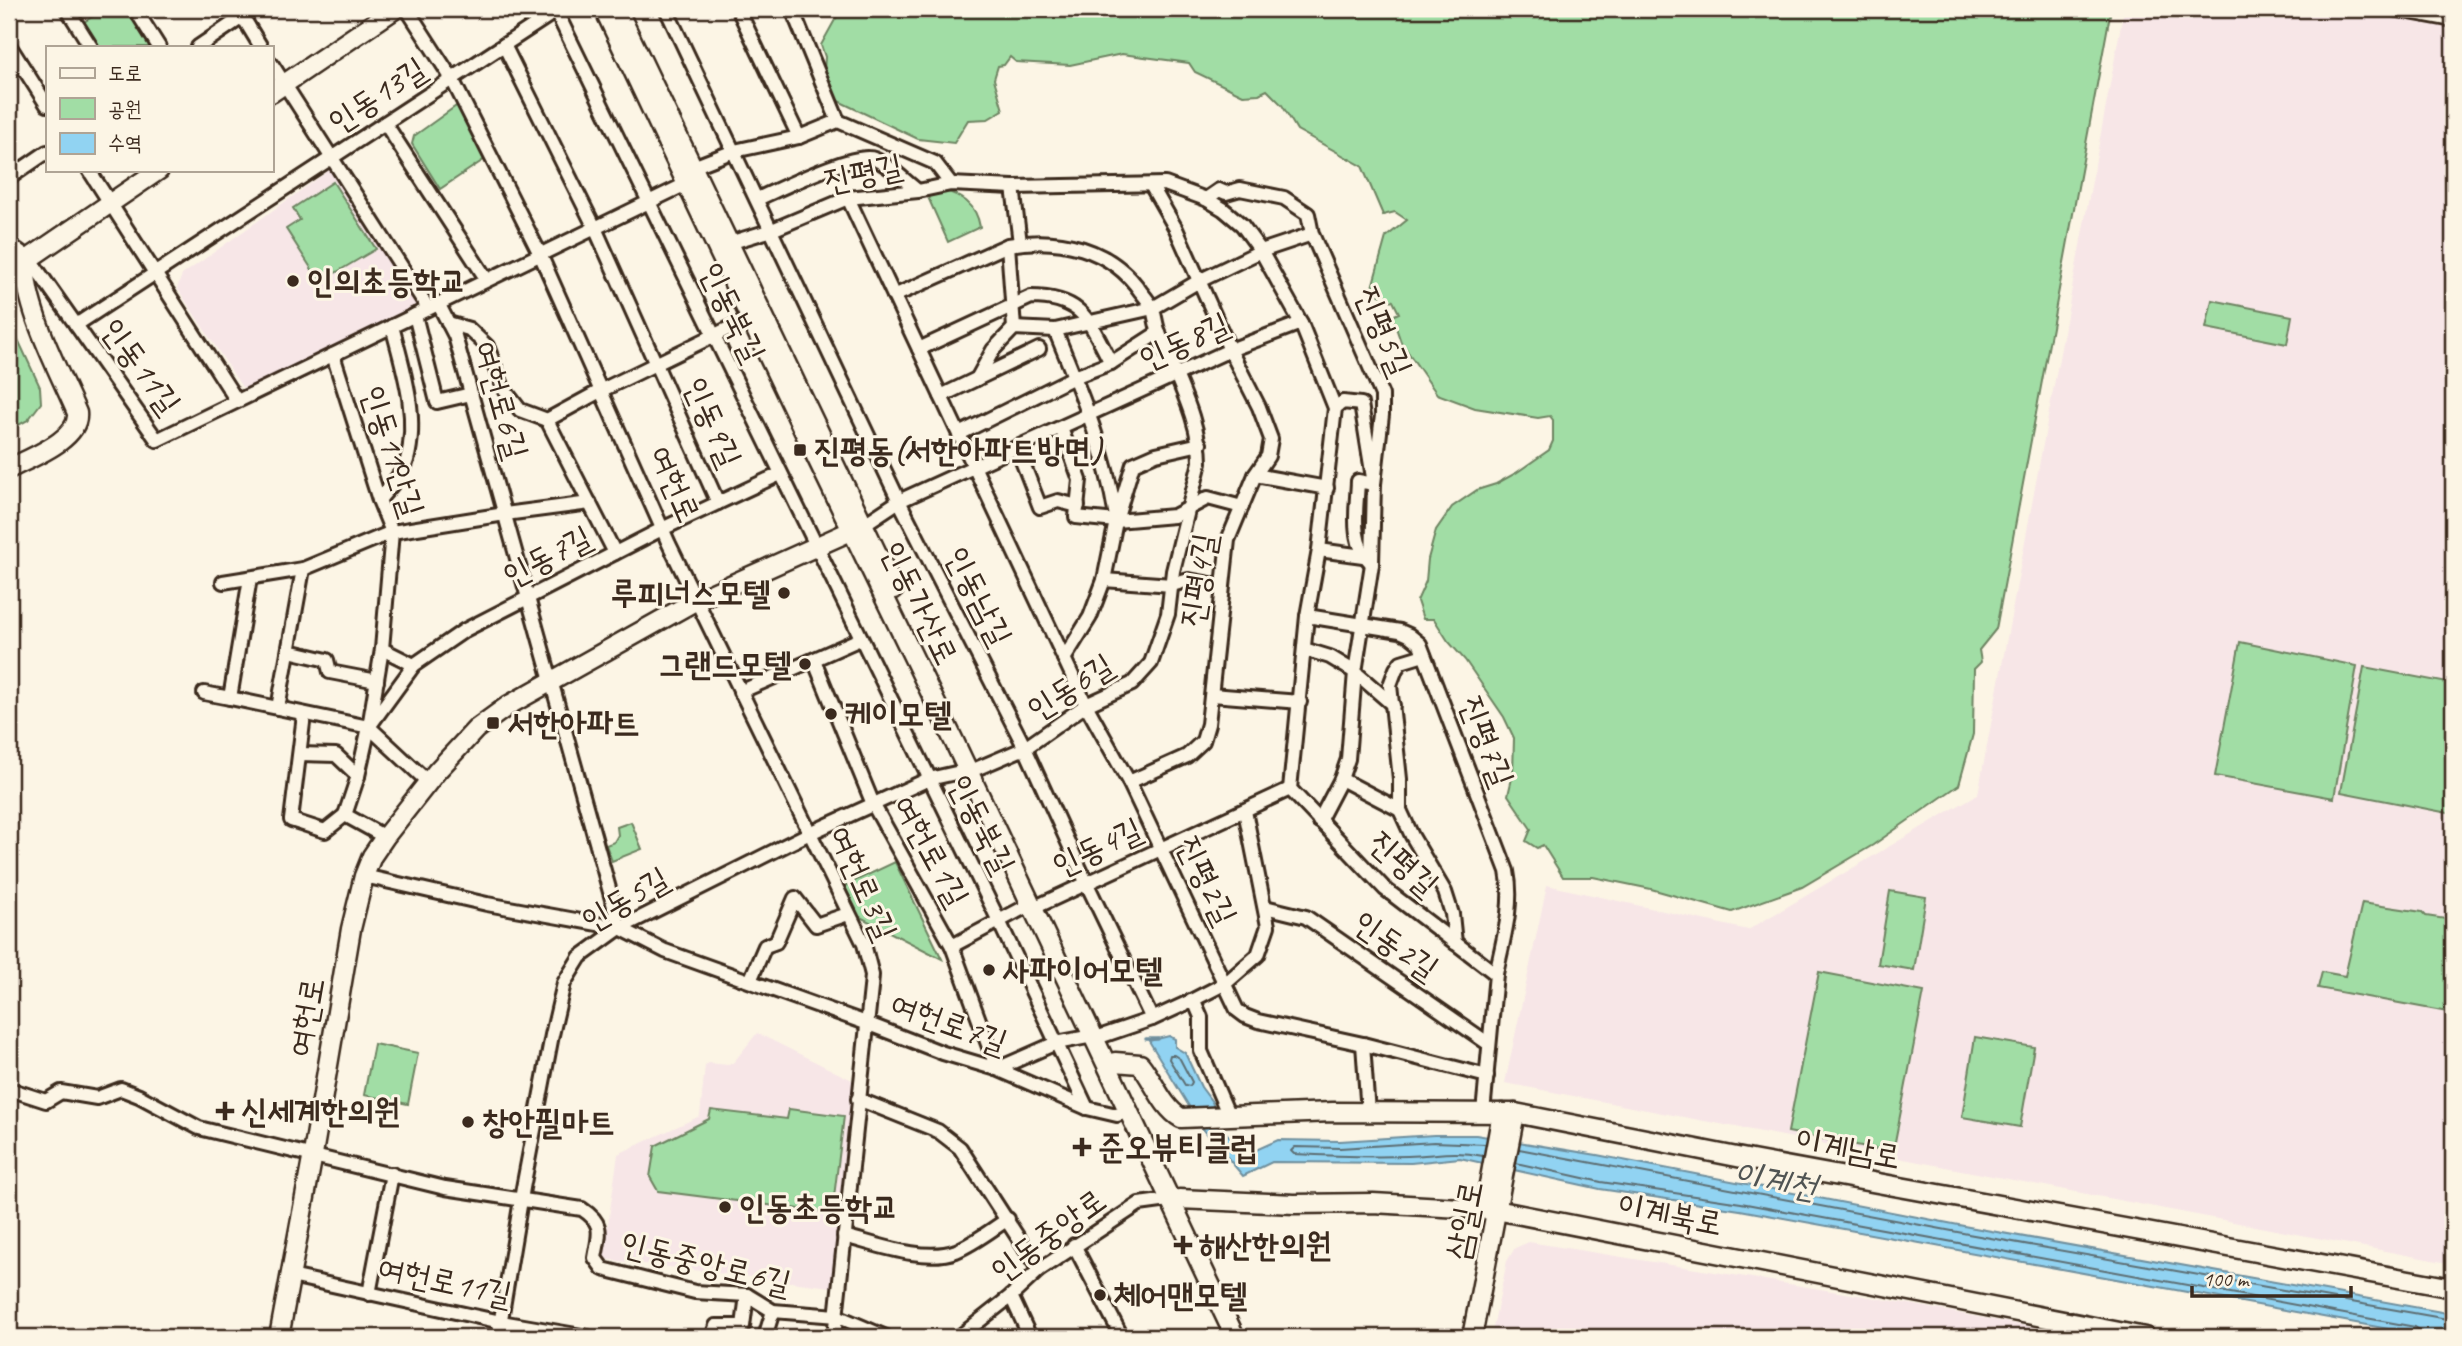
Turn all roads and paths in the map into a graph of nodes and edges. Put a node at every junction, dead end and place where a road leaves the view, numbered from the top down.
1 (67, 9) edge
2 (135, 9) edge
3 (395, 9) edge
4 (407, 9) edge
5 (604, 9) edge
6 (617, 9) edge
7 (666, 9) edge
8 (738, 9) edge
9 (792, 9) edge
10 (2393, 9) edge
11 (556, 10) edge
12 (245, 11) edge
13 (2453, 20) edge
14 (9, 45) edge
15 (504, 45) junction
16 (90, 46) edge
17 (158, 46) edge
18 (199, 46) edge
19 (261, 46) edge
20 (273, 71) edge
21 (452, 79) junction
22 (278, 89) edge
23 (46, 103) edge
24 (838, 121) junction
25 (385, 123) junction
26 (799, 137) junction
27 (734, 151) junction
28 (46, 153) edge
29 (331, 158) junction
30 (693, 167) junction
31 (90, 172) edge
32 (156, 172) edge
33 (9, 178) edge
34 (686, 184) junction
35 (951, 184) junction
36 (1151, 185) junction
37 (1013, 187) junction
38 (918, 191) junction
39 (848, 198) junction
40 (757, 199) junction
41 (1206, 199) junction
42 (648, 201) junction
43 (110, 203) junction
44 (595, 228) junction
45 (772, 230) junction
46 (1312, 233) junction
47 (729, 243) junction
48 (9, 244) edge
49 (1014, 244) junction
50 (1261, 251) junction
51 (540, 254) junction
52 (29, 258) junction
53 (155, 273) junction
54 (487, 280) junction
55 (1199, 281) junction
56 (894, 296) junction
57 (1013, 305) junction
58 (433, 306) junction
59 (1153, 308) junction
60 (415, 315) junction
61 (750, 317) junction
62 (1089, 321) junction
63 (1301, 323) junction
64 (448, 324) junction
65 (76, 325) junction
66 (391, 326) junction
67 (1014, 328) junction
68 (1055, 330) junction
69 (1158, 332) junction
70 (713, 335) junction
71 (919, 349) junction
72 (1039, 349) dead end
73 (1230, 350) junction
74 (333, 355) junction
75 (1111, 363) junction
76 (656, 365) junction
77 (1176, 375) junction
78 (1074, 377) junction
79 (977, 379) junction
80 (602, 390) junction
81 (471, 394) junction
82 (941, 396) junction
83 (237, 401) junction
84 (1335, 408) junction
85 (1090, 414) junction
86 (547, 420) junction
87 (1061, 428) junction
88 (959, 434) junction
89 (1200, 444) junction
90 (1017, 447) junction
91 (974, 467) junction
92 (9, 469) edge
93 (780, 474) junction
94 (1255, 475) junction
95 (1374, 484) junction
96 (1326, 488) junction
97 (379, 500) junction
98 (899, 501) junction
99 (590, 503) junction
100 (718, 503) junction
101 (1190, 506) junction
102 (1242, 507) junction
103 (1077, 511) junction
104 (505, 514) junction
105 (1116, 521) junction
106 (858, 528) junction
107 (662, 529) junction
108 (393, 532) junction
109 (816, 547) junction
110 (1319, 550) junction
111 (615, 553) junction
112 (1367, 560) junction
113 (303, 569) junction
114 (250, 578) junction
115 (1104, 580) junction
116 (223, 582) dead end
117 (1172, 586) junction
118 (1222, 586) junction
119 (528, 597) junction
120 (697, 600) junction
121 (1307, 616) junction
122 (1364, 626) junction
123 (860, 639) junction
124 (382, 649) junction
125 (1304, 649) junction
126 (289, 651) junction
127 (1424, 655) junction
128 (1064, 659) junction
129 (814, 660) junction
130 (414, 665) junction
131 (1355, 672) junction
132 (377, 681) junction
133 (552, 683) junction
134 (740, 692) junction
135 (204, 693) dead end
136 (1212, 695) junction
137 (230, 698) junction
138 (1300, 702) junction
139 (1086, 705) junction
140 (1393, 705) junction
141 (278, 708) junction
142 (304, 715) junction
143 (369, 727) junction
144 (1026, 748) junction
145 (300, 754) junction
146 (973, 769) junction
147 (358, 776) junction
148 (929, 779) junction
149 (1341, 779) junction
150 (428, 781) junction
151 (1129, 782) junction
152 (1290, 789) junction
153 (873, 804) junction
154 (1400, 810) junction
155 (1245, 811) junction
156 (345, 815) junction
157 (1319, 821) junction
158 (810, 833) junction
159 (385, 836) junction
160 (1160, 848) junction
161 (364, 876) junction
162 (1087, 884) junction
163 (1037, 904) junction
164 (1265, 907) junction
165 (848, 914) junction
166 (999, 921) junction
167 (620, 928) junction
168 (1455, 943) junction
169 (951, 946) junction
170 (1496, 974) junction
171 (750, 981) junction
172 (1226, 983) junction
173 (1187, 1003) junction
174 (1152, 1019) junction
175 (866, 1023) junction
176 (1098, 1036) junction
177 (1056, 1043) junction
178 (1363, 1044) junction
179 (1489, 1044) junction
180 (1115, 1062) junction
181 (997, 1069) junction
182 (1487, 1076) junction
183 (9, 1089) edge
184 (858, 1099) junction
185 (1087, 1108) junction
186 (1129, 1111) junction
187 (1368, 1113) junction
188 (1483, 1113) junction
189 (1509, 1113) junction
190 (1228, 1116) junction
191 (313, 1154) junction
192 (391, 1174) junction
193 (1175, 1199) junction
194 (521, 1201) junction
195 (1490, 1210) junction
196 (1008, 1219) junction
197 (844, 1236) junction
198 (1074, 1245) junction
199 (1039, 1270) junction
200 (291, 1276) junction
201 (2453, 1288) edge
202 (369, 1294) junction
203 (747, 1295) junction
204 (1011, 1296) junction
205 (773, 1311) junction
206 (837, 1316) junction
207 (501, 1322) junction
208 (279, 1337) edge
209 (498, 1337) edge
210 (588, 1337) edge
211 (712, 1337) edge
212 (765, 1337) edge
213 (834, 1337) edge
214 (886, 1337) edge
215 (959, 1337) edge
216 (1030, 1337) edge
217 (1122, 1337) edge
218 (1235, 1337) edge
219 (1244, 1337) edge
220 (1461, 1337) edge
221 (1472, 1337) edge
222 (2145, 1337) edge

1 - 16 street
2 - 17 street
3 - 22 street
4 - 21 street, 인동13길
5 - 34 street, 인동가산로
6 - 30 street, 인동가산로
7 - 27 street, 인동남길
8 - 26 street
9 - 24 street
10 - 13 street
11 - 15 street, 인동13길
11 - 42 street, 인동북길
12 - 18 street
12 - 19 street
14 - 23 street
15 - 21 street, 인동13길
15 - 44 street
20 - 22 street, 인동13길
21 - 25 street, 인동13길
21 - 51 street
22 - 29 street, 인동13길
24 - 26 street
24 - 35 street
25 - 29 street, 인동13길
25 - 54 street
26 - 27 street
27 - 30 street
27 - 40 street, 인동남길
28 - 33 street
29 - 53 street, 인동13길
29 - 58 street
30 - 47 street, 인동가산로
31 - 43 street
32 - 43 street
34 - 42 street, 인동11길
34 - 61 street, 인동가산로
35 - 37 street, 진평길
35 - 38 street, 진평길
36 - 37 street, 진평길
36 - 41 street, 진평길
36 - 55 street, 진평4길
37 - 49 street
38 - 39 street, 진평길
38 - 40 street
39 - 45 street, 진평길
39 - 56 street, 진평2길
40 - 45 street, 인동남길
41 - 46 street, 진평5길
41 - 50 street, 진평길
42 - 44 street, 인동11길
42 - 70 street, 인동북길
43 - 52 street
43 - 53 street
44 - 51 street, 인동11길
44 - 76 street, 인동9길
45 - 47 street, 진평길
45 - 98 street, 인동남길
46 - 50 street
46 - 95 street, 진평5길
47 - 106 street, 인동가산로
48 - 52 street
49 - 56 street
49 - 57 street
49 - 59 street
50 - 55 street
50 - 63 street, 진평길
51 - 54 street, 인동11길
51 - 80 street
52 - 65 street
52 - 92 street
53 - 65 street, 인동13길
53 - 83 street, 인동11길
54 - 58 street, 인동11길
55 - 59 street
55 - 73 street, 진평4길
56 - 71 street, 진평2길
57 - 62 street
57 - 67 street
57 - 71 street
58 - 60 street, 인동11길
58 - 64 street, 여헌로6길
59 - 62 street
59 - 69 street
60 - 66 street, 인동11길
60 - 81 street
61 - 70 street, 인동9길
61 - 106 street, 인동가산로
62 - 68 street
62 - 75 street
63 - 73 street, 인동8길
63 - 84 street, 진평길
64 - 81 street, 여헌로6길
64 - 86 street
65 - 83 street, 인동11길
66 - 74 street, 인동11길
66 - 97 street
67 - 68 street
67 - 79 street
68 - 78 street
69 - 75 street
69 - 77 street
70 - 76 street, 인동9길
70 - 93 street, 인동북길
71 - 82 street, 진평2길
72 - 79 street
73 - 77 street, 인동8길
73 - 94 street, 진평4길
74 - 83 street, 인동11길
74 - 97 street, 인동11안길
75 - 78 street
76 - 80 street, 인동9길
76 - 100 street, 인동9길
77 - 85 street, 인동8길
77 - 89 street, 인동6길
78 - 85 street
78 - 88 street
79 - 82 street
80 - 86 street, 인동9길
80 - 107 street, 여헌로
81 - 104 street, 여헌로6길
82 - 88 street, 진평2길
84 - 95 street
84 - 96 street, 진평길
85 - 87 street, 인동8길
85 - 105 street
86 - 99 street
87 - 90 street, 인동8길
87 - 103 street
88 - 91 street, 진평2길
89 - 101 street, 인동6길
89 - 105 street
90 - 91 street, 인동8길
90 - 103 street
91 - 98 street, 인동8길
91 - 128 street, 진평2길
93 - 100 street, 인동7길
93 - 109 street, 인동북길
94 - 96 street
94 - 102 street, 진평4길
95 - 112 street, 진평5길
95 - 112 street
96 - 110 street, 진평길
97 - 108 street, 인동11안길
98 - 106 street, 인동8길
98 - 144 street, 인동남길
99 - 104 street
99 - 111 street
100 - 107 street, 인동7길
101 - 102 street
101 - 105 street
101 - 117 street, 인동6길
102 - 118 street, 진평4길
103 - 105 street
104 - 108 street
104 - 119 street, 여헌로6길
105 - 115 street
106 - 109 street, 여헌로
106 - 146 street, 인동가산로
107 - 111 street, 인동7길
107 - 120 street, 여헌로
108 - 113 street
108 - 124 street, 인동11안길
109 - 120 street, 여헌로
109 - 123 street, 인동북길
110 - 112 street
110 - 121 street, 진평길
111 - 119 street, 인동7길
112 - 122 street, 진평5길
113 - 114 street
113 - 126 street
114 - 116 street
114 - 137 street
115 - 117 street
115 - 128 street
117 - 118 street
117 - 139 street, 인동6길
118 - 136 street, 진평4길
119 - 130 street, 인동7길
119 - 133 street, 여헌로6길
120 - 133 street, 여헌로
120 - 134 street, 여헌로3길
121 - 122 street, 진평7길
121 - 125 street, 진평길
122 - 127 street, 진평7길
122 - 131 street
123 - 129 street
123 - 148 street, 인동북길
124 - 130 street
124 - 132 street, 인동11안길
125 - 131 street
125 - 138 street, 진평길
126 - 132 street
126 - 141 street
127 - 140 street, 진평길
127 - 170 street, 진평7길
128 - 139 street, 진평2길
129 - 134 street
129 - 153 street, 여헌로1길
130 - 143 street, 인동7길
131 - 140 street
131 - 149 street
132 - 143 street, 인동11안길
133 - 150 street, 여헌로
133 - 167 street
134 - 158 street, 여헌로3길
135 - 137 street
136 - 138 street
136 - 151 street, 진평4길
137 - 141 street
138 - 152 street, 진평길
139 - 144 street, 인동6길
139 - 151 street, 진평2길
140 - 154 street, 진평길
141 - 142 street
142 - 143 street
142 - 145 street
143 - 147 street
143 - 150 street
144 - 146 street, 인동6길
144 - 162 street, 인동남길
145 - 147 street
145 - 156 street
146 - 148 street, 인동5길
146 - 163 street, 인동가산로
147 - 156 street
148 - 153 street, 인동5길
148 - 166 street, 인동북길
149 - 154 street, 진평길
149 - 157 street
150 - 159 street, 여헌로
151 - 160 street, 진평2길
152 - 155 street, 인동4길
152 - 157 street, 진평길
153 - 158 street, 인동5길
153 - 169 street, 여헌로1길
154 - 168 street, 진평길
155 - 160 street, 인동4길
155 - 164 street
156 - 159 street
157 - 168 street, 진평길
158 - 165 street, 여헌로3길
158 - 167 street, 인동5길
159 - 161 street, 여헌로
160 - 162 street, 인동4길
160 - 172 street, 진평2길
161 - 167 street, 여헌로7길
161 - 191 street, 여헌로
162 - 163 street, 인동4길
162 - 174 street, 인동남길
163 - 166 street, 인동4길
163 - 176 street, 인동가산로
164 - 172 street
164 - 179 street, 인동2길
165 - 171 street
165 - 175 street, 여헌로3길
166 - 169 street, 인동북길
166 - 177 street, 인동북길
167 - 171 street, 여헌로7길
167 - 194 street, 인동5길
168 - 170 street, 진평길
169 - 181 street, 여헌로1길
170 - 179 street
171 - 175 street, 여헌로7길
172 - 173 street
172 - 178 street, 진평2길
173 - 174 street
173 - 190 street
174 - 176 street
175 - 181 street, 여헌로7길
175 - 184 street, 여헌로3길
176 - 177 street
176 - 180 street, 인동가산로
176 - 186 street, 인동가산로
177 - 181 street
177 - 185 street, 인동북길
178 - 182 street, 진평2길
178 - 187 street
179 - 182 street
180 - 190 street, 이계남로
180 - 193 street, 인동가산로
181 - 185 street, 여헌로7길
182 - 188 street
183 - 191 street, 인동중앙로6길
184 - 196 street
184 - 197 street, 여헌로3길
185 - 186 street, 여헌로7길
186 - 193 street, 인동가산로
187 - 188 street, 이계남로
187 - 190 street, 이계남로
188 - 189 street, 이계남로
189 - 195 street, 삼일로
189 - 201 street, 이계남로
191 - 192 street, 인동중앙로6길
191 - 200 street, 여헌로
192 - 194 street, 인동중앙로6길
192 - 202 street
193 - 195 street, 이계북로
193 - 198 street, 인동중앙로
193 - 218 street, 인동가산로
193 - 219 street, 인동가산로
194 - 203 street, 인동중앙로6길
194 - 207 street, 인동5길
195 - 220 street, 삼일로
195 - 221 street, 삼일로
195 - 222 street, 이계북로
196 - 197 street
196 - 199 street
197 - 206 street, 여헌로3길
198 - 199 street, 인동중앙로
198 - 217 street
199 - 204 street, 인동중앙로
200 - 202 street, 여헌로11길
200 - 208 street, 여헌로
202 - 207 street, 여헌로11길
203 - 205 street, 인동중앙로6길
203 - 211 street
204 - 215 street, 인동중앙로
204 - 216 street
205 - 206 street, 인동중앙로6길
205 - 212 street
206 - 213 street, 여헌로3길
206 - 214 street, 인동중앙로6길
207 - 209 street, 인동5길
207 - 210 street, 여헌로11길

